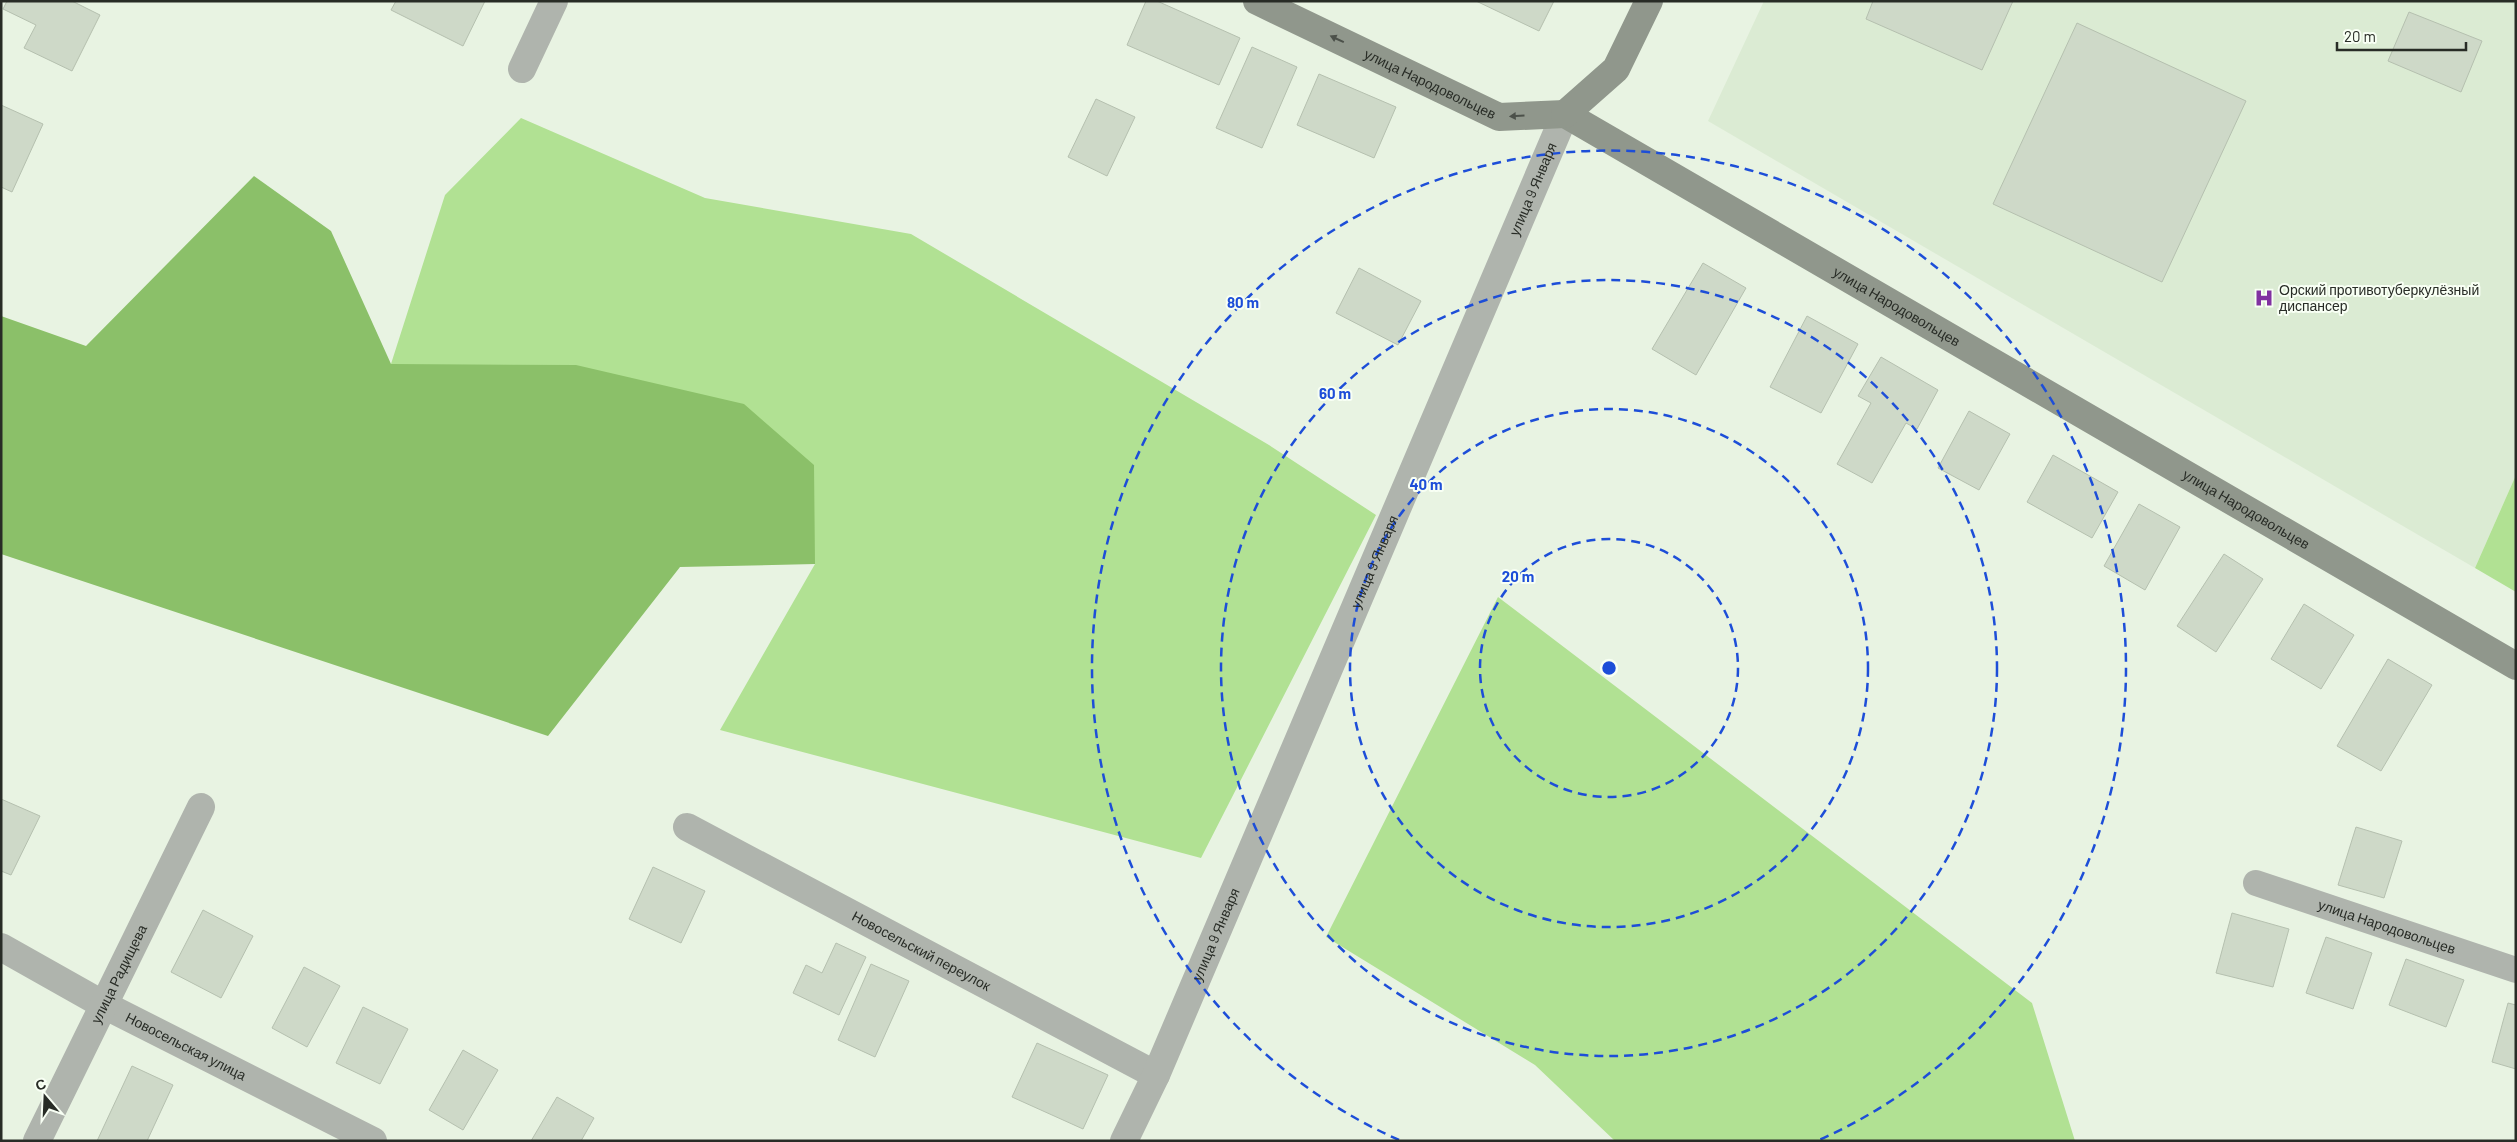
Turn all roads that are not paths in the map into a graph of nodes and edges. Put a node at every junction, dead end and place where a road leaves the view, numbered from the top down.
1 (554, 1) edge
2 (1257, 1) edge
3 (1649, 1) edge
4 (522, 69) dead end
5 (1565, 114) junction
6 (2516, 666) edge
7 (201, 807) dead end
8 (687, 827) dead end
9 (2256, 883) dead end
10 (1, 947) edge
11 (2516, 970) edge
12 (104, 1005) junction
13 (1156, 1075) junction
14 (37, 1141) edge
15 (373, 1141) edge
16 (1124, 1141) edge

1 - 4 street
5 -> 2 main road, улица Народовольцев
3 - 5 main road, улица 9 Января
5 - 6 main road, улица Народовольцев
5 - 13 street, улица 9 Января
7 - 12 street, улица Радищева
8 - 13 street, Новосельский переулок
9 - 11 lane, улица Народовольцев
10 - 12 street, Новосельская улица
12 - 14 street, улица Радищева
12 - 15 street, Новосельская улица
13 - 16 street, улица 9 Января

